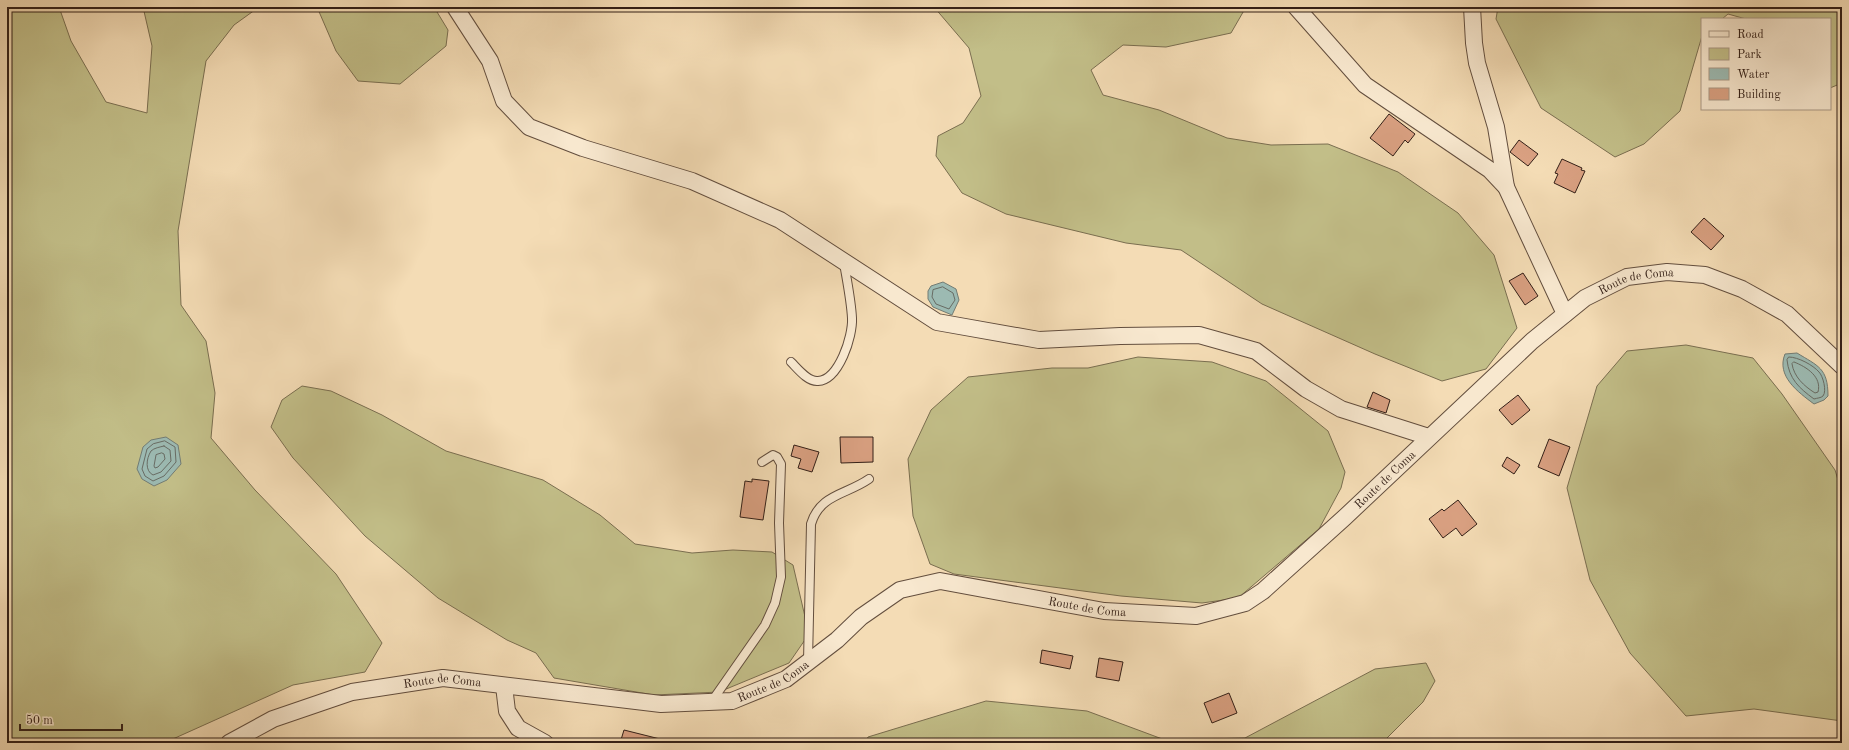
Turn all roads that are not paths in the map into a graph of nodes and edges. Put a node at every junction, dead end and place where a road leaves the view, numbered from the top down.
1 (455, 7) edge
2 (1296, 7) edge
3 (1472, 7) edge
4 (1506, 187) junction
5 (844, 262) junction
6 (1565, 314) junction
7 (791, 362) dead end
8 (1842, 366) edge
9 (1429, 437) junction
10 (762, 462) dead end
11 (869, 479) dead end
12 (808, 662) junction
13 (504, 686) junction
14 (711, 702) junction
15 (229, 743) edge
16 (545, 743) edge

1 - 5 street
2 - 4 street
3 - 4 street
4 - 6 street
5 - 7 lane
5 - 9 street
6 - 8 street, Route de Coma
6 - 9 street, Route de Coma
9 - 12 street, Route de Coma
10 - 14 lane
11 - 12 lane
12 - 14 street, Route de Coma
13 - 14 street, Route de Coma
13 - 15 street, Route de Coma
13 - 16 street

